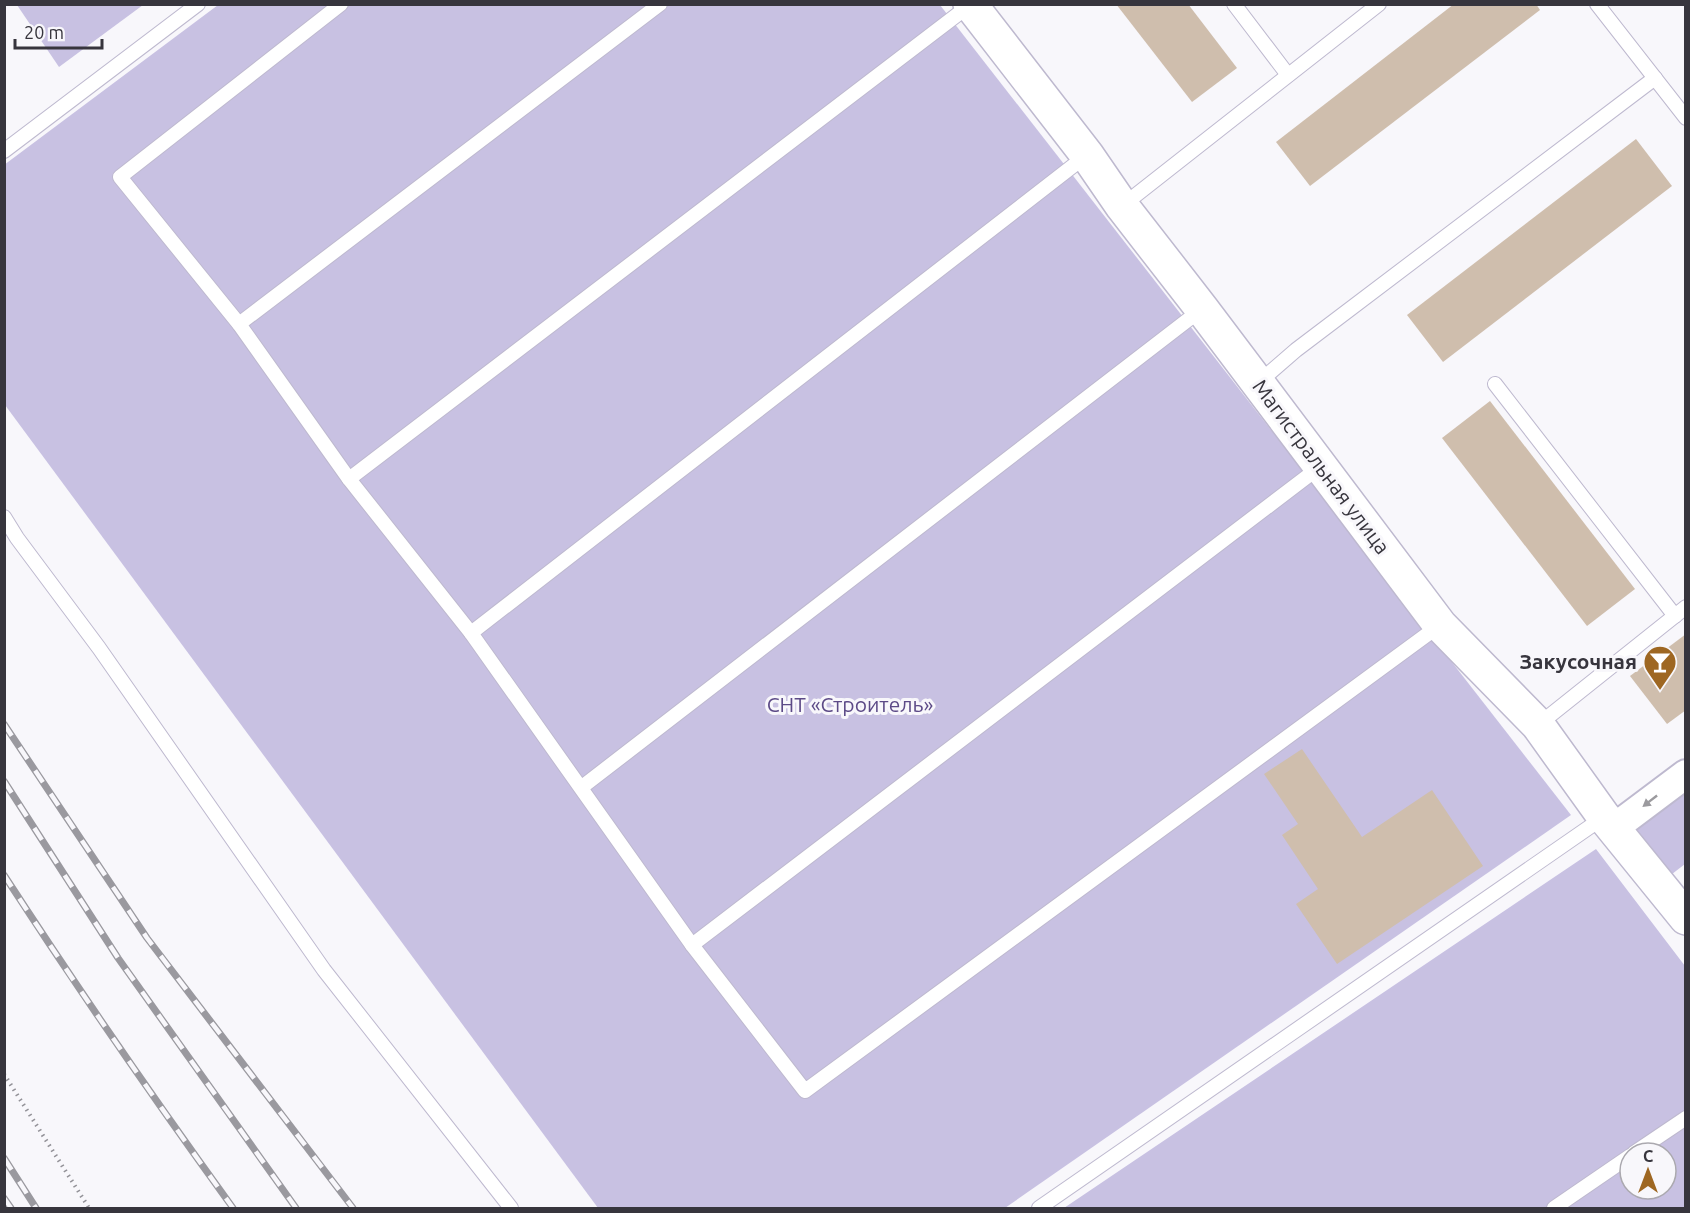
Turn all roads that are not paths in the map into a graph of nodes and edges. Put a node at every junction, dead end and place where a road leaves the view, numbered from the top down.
1 (198, 4) edge
2 (341, 4) edge
3 (660, 4) edge
4 (1234, 4) edge
5 (1379, 4) edge
6 (1597, 4) edge
7 (970, 5) edge
8 (1288, 75) junction
9 (1655, 78) junction
10 (1686, 118) edge
11 (4, 151) edge
12 (1087, 155) junction
13 (1122, 207) junction
14 (1202, 309) junction
15 (238, 324) junction
16 (1258, 383) junction
17 (1495, 384) dead end
18 (1321, 466) junction
19 (349, 479) junction
20 (4, 518) edge
21 (1680, 611) edge
22 (1440, 625) junction
23 (471, 633) junction
24 (1538, 725) junction
25 (1686, 774) edge
26 (582, 786) junction
27 (1609, 822) junction
28 (1686, 918) edge
29 (692, 945) junction
30 (1686, 1118) edge
31 (1652, 1141) edge
32 (1618, 1164) edge
33 (511, 1209) edge
34 (1039, 1209) edge
35 (1554, 1209) edge

1 - 11 lane
2 - 15 lane
3 - 15 lane
4 - 8 lane
5 - 8 lane
6 - 9 lane
7 - 12 street, Магистральная улица
7 - 19 lane
8 - 13 lane
9 - 10 lane
9 - 16 lane
12 - 13 street, Магистральная улица
12 - 23 lane
13 - 14 street, Магистральная улица
14 - 16 street, Магистральная улица
14 - 26 lane
15 - 19 lane
16 - 18 street, Магистральная улица
17 - 21 lane
18 - 22 street, Магистральная улица
18 - 29 lane
19 - 23 lane
20 - 33 lane
21 - 24 lane
22 - 24 street, Магистральная улица
22 - 29 lane
23 - 26 lane
24 - 27 street, Магистральная улица
25 -> 27 street
26 - 29 lane
27 - 28 street, Магистральная улица
27 - 34 lane
30 - 31 lane
32 - 35 lane

